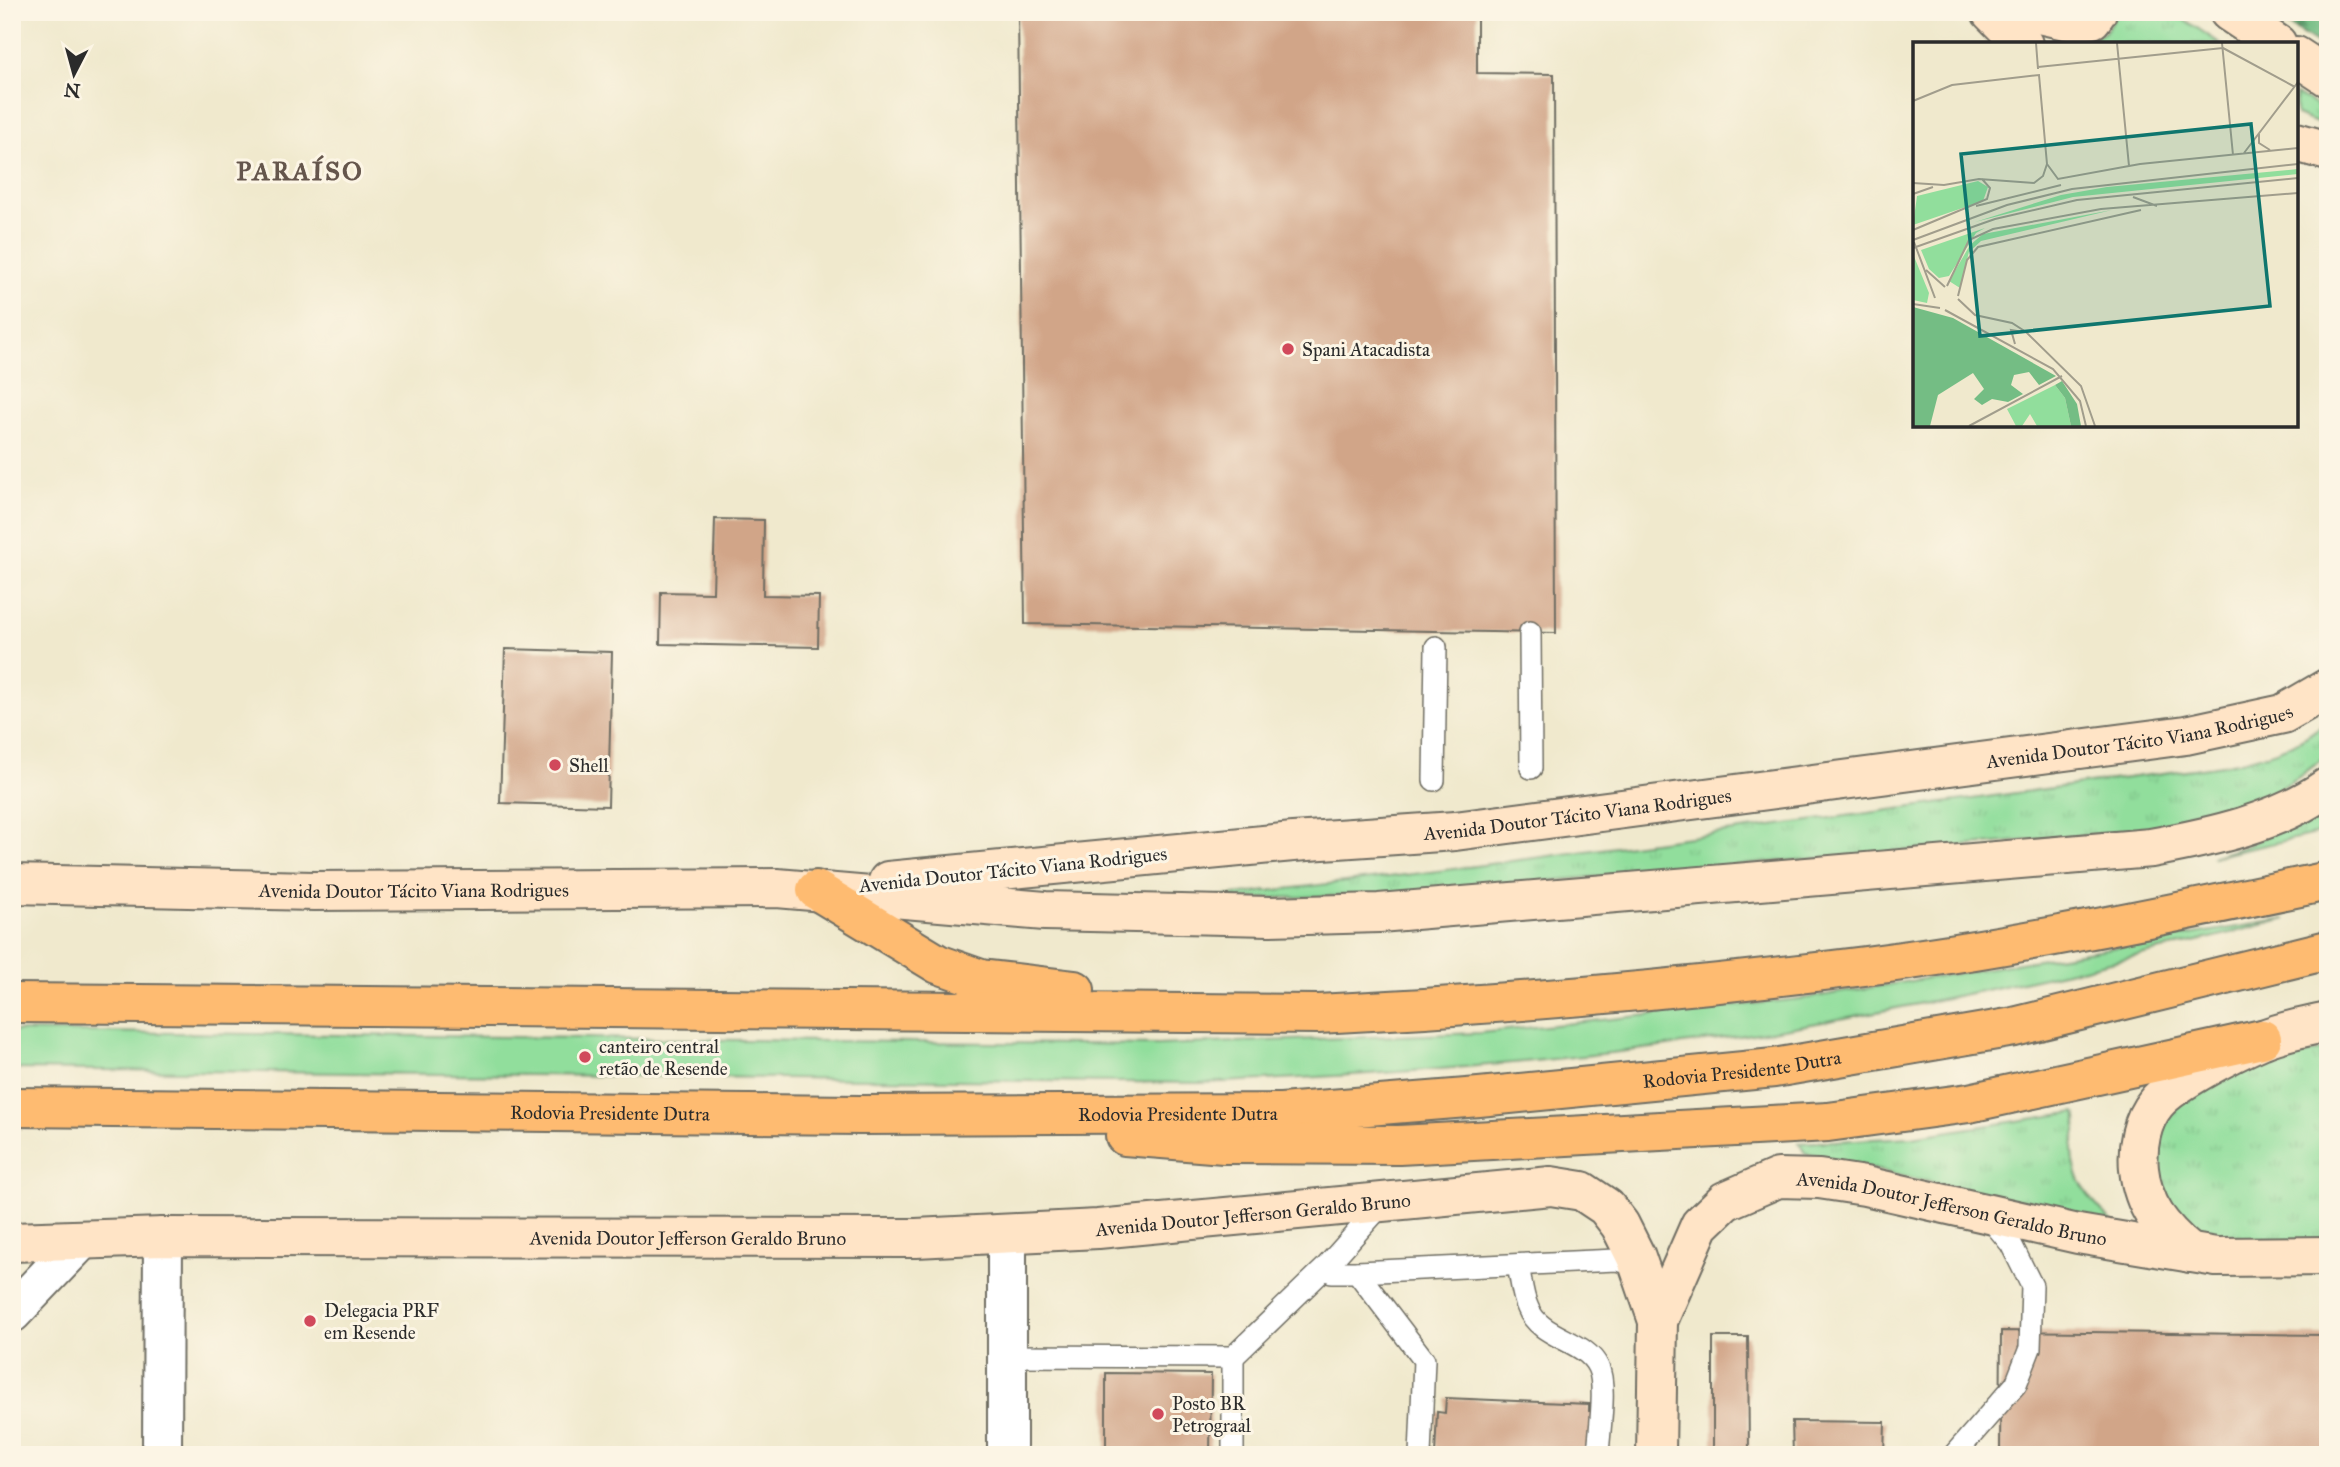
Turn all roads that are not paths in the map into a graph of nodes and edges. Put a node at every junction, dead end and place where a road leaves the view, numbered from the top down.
1 (1991, 12) edge
2 (2030, 12) edge
3 (2097, 12) edge
4 (2229, 12) edge
5 (2021, 42) edge
6 (2274, 42) edge
7 (2298, 57) edge
8 (2328, 77) edge
9 (2298, 143) edge
10 (2328, 151) edge
11 (1530, 632) dead end
12 (1436, 647) dead end
13 (2328, 688) edge
14 (1531, 768) dead end
15 (1434, 780) dead end
16 (2328, 787) edge
17 (2328, 881) edge
18 (12, 884) edge
19 (816, 890) junction
20 (2328, 950) edge
21 (12, 1003) edge
22 (1318, 1014) junction
23 (2328, 1022) edge
24 (2262, 1039) junction
25 (12, 1107) edge
26 (861, 1115) junction
27 (1385, 1200) junction
28 (1984, 1212) junction
29 (1007, 1235) junction
30 (163, 1237) junction
31 (12, 1242) edge
32 (80, 1242) junction
33 (2190, 1253) junction
34 (2328, 1256) edge
35 (1518, 1265) junction
36 (1332, 1272) dead end
37 (1357, 1272) junction
38 (1642, 1273) junction
39 (12, 1313) edge
40 (1658, 1321) junction
41 (1007, 1356) junction
42 (1233, 1357) junction
43 (162, 1455) edge
44 (1007, 1455) edge
45 (1233, 1455) edge
46 (1420, 1455) edge
47 (1598, 1455) edge
48 (1656, 1455) edge
49 (1954, 1455) edge

1 - 5 main road
2 - 3 main road
4 - 6 main road
7 - 8 main road
9 - 10 main road
11 - 14 lane
12 - 15 lane
13 - 19 main road, Avenida Doutor Tácito Viana Rodrigues
16 - 19 main road, Avenida Doutor Tácito Viana Rodrigues
17 - 22 highway
18 - 19 main road, Avenida Doutor Tácito Viana Rodrigues
19 - 22 highway
20 - 26 highway, Rodovia Presidente Dutra
21 - 22 highway
23 - 24 main road
24 - 26 highway
24 - 33 main road
25 - 26 highway, Rodovia Presidente Dutra
27 - 29 main road, Avenida Doutor Jefferson Geraldo Bruno
27 - 38 main road, Avenida Doutor Jefferson Geraldo Bruno
27 - 42 lane
28 - 33 main road, Avenida Doutor Jefferson Geraldo Bruno
28 - 40 main road, Avenida Doutor Jefferson Geraldo Bruno
28 - 49 lane
29 - 30 main road, Avenida Doutor Jefferson Geraldo Bruno
29 - 41 street
30 - 32 main road, Avenida Doutor Jefferson Geraldo Bruno
30 - 43 street
31 - 32 main road, Avenida Doutor Jefferson Geraldo Bruno
32 - 39 street
33 - 34 main road, Avenida Doutor Jefferson Geraldo Bruno
35 - 37 lane
35 - 38 lane
35 - 47 lane
36 - 37 lane
37 - 46 lane
38 - 40 main road, Avenida Doutor Jefferson Geraldo Bruno
40 - 48 main road
41 - 42 lane
41 - 44 street
42 - 45 lane

